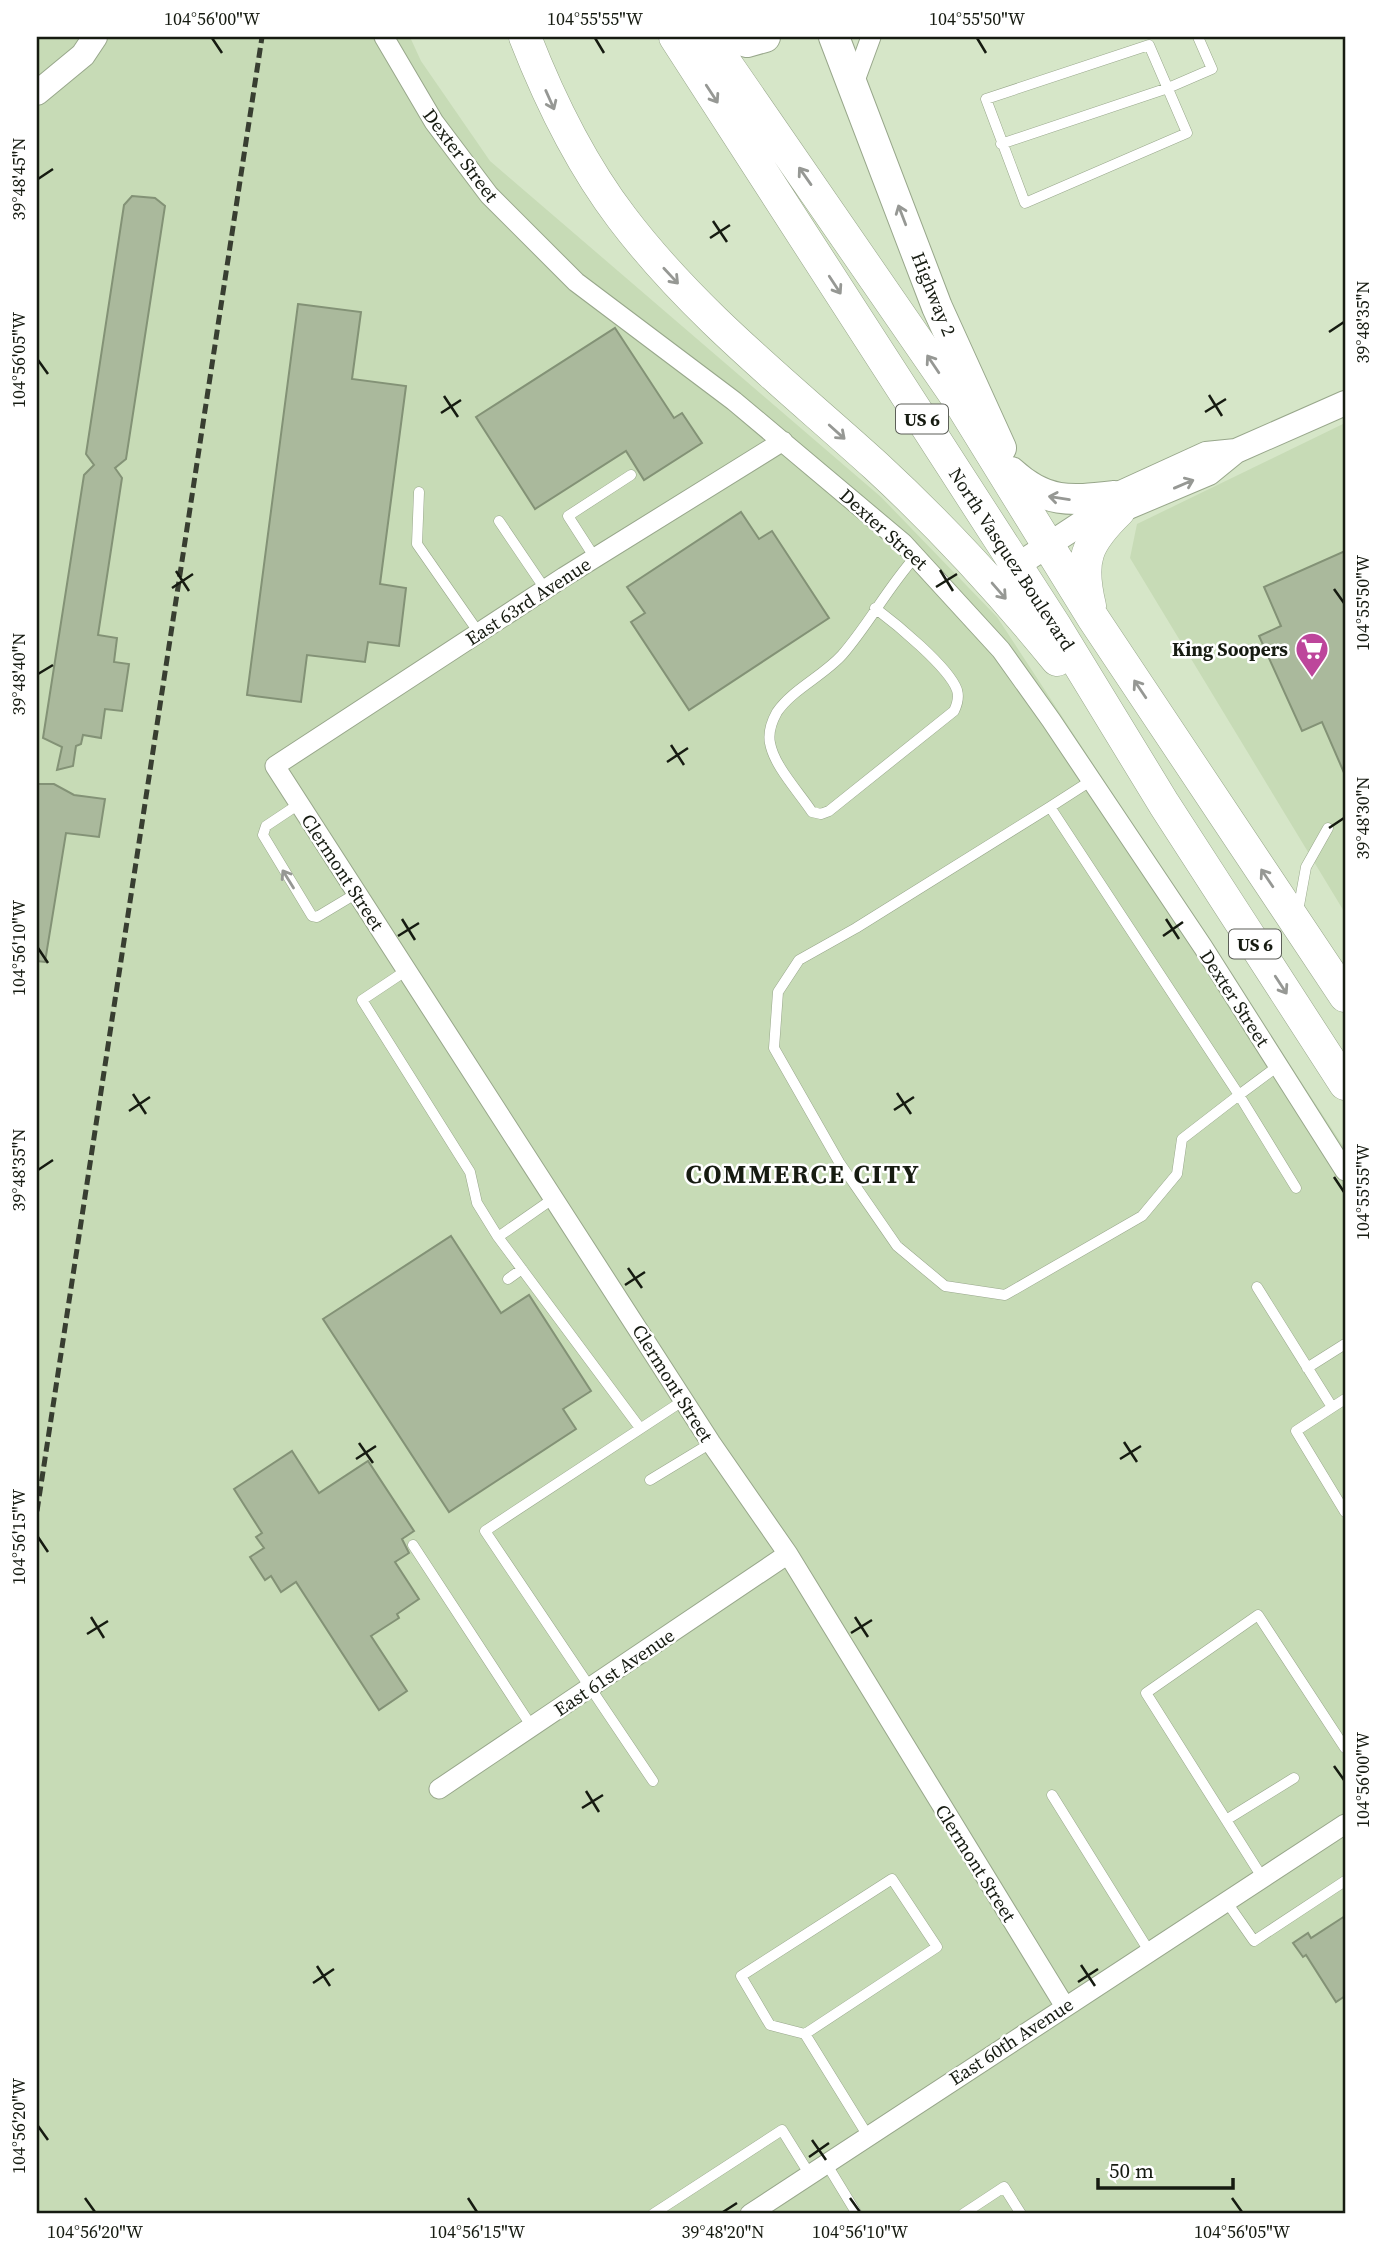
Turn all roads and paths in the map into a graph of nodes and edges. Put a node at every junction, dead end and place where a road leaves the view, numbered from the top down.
1 (95, 37) edge
2 (384, 37) edge
3 (524, 37) edge
4 (675, 37) edge
5 (708, 37) edge
6 (728, 37) edge
7 (766, 37) edge
8 (834, 37) edge
9 (871, 37) edge
10 (1198, 37) edge
11 (853, 86) junction
12 (1168, 88) junction
13 (39, 91) edge
14 (1001, 144) junction
15 (1345, 403) edge
16 (783, 441) junction
17 (1012, 472) junction
18 (631, 475) dead end
19 (419, 492) dead end
20 (1110, 506) junction
21 (499, 520) dead end
22 (1039, 552) junction
23 (916, 556) junction
24 (595, 558) junction
25 (545, 589) junction
26 (875, 608) junction
27 (1093, 618) junction
28 (479, 633) junction
29 (275, 766) joint
30 (1091, 780) junction
31 (299, 804) junction
32 (1164, 804) junction
33 (1050, 807) junction
34 (1328, 828) dead end
35 (357, 893) junction
36 (1296, 922) junction
37 (407, 970) junction
38 (1345, 996) edge
39 (1278, 1066) junction
40 (1345, 1084) edge
41 (1239, 1095) junction
42 (1345, 1171) edge
43 (1296, 1188) dead end
44 (554, 1197) junction
45 (498, 1237) junction
46 (522, 1269) junction
47 (508, 1279) dead end
48 (1257, 1287) dead end
49 (1345, 1344) edge
50 (1307, 1368) junction
51 (1345, 1399) edge
52 (684, 1400) junction
53 (1332, 1407) junction
54 (640, 1428) junction
55 (711, 1443) junction
56 (650, 1480) dead end
57 (1345, 1513) edge
58 (413, 1545) dead end
59 (788, 1554) junction
60 (591, 1687) junction
61 (532, 1727) junction
62 (1345, 1748) edge
63 (1294, 1778) dead end
64 (653, 1781) dead end
65 (439, 1789) dead end
66 (1052, 1795) dead end
67 (1226, 1821) junction
68 (1345, 1824) edge
69 (1262, 1877) junction
70 (1345, 1881) edge
71 (1226, 1901) junction
72 (1149, 1951) junction
73 (1064, 2005) junction
74 (805, 2034) junction
75 (868, 2136) junction
76 (818, 2169) junction
77 (756, 2213) edge
78 (653, 2214) edge
79 (858, 2214) edge
80 (963, 2214) edge
81 (1021, 2214) edge

1 - 13 street
2 - 16 street, Dexter Street
3 -> 32 highway
4 -> 32 highway, North Vasquez Boulevard / US 6
22 -> 5 highway, North Vasquez Boulevard / US 6
6 - 7 main road
8 - 11 main road, Highway 2
9 - 11 street
10 - 12 lane
17 -> 11 main road, Highway 2
12 - 14 lane
12 - 14 lane
12 - 14 lane
15 - 20 street
16 - 23 street, Dexter Street
16 - 24 street, East 63rd Avenue
20 -> 17 main road
17 - 22 main road, Highway 2
18 - 24 lane
19 - 28 lane
20 - 22 street
20 - 27 highway
21 - 25 lane
22 - 27 highway, North Vasquez Boulevard / US 6
23 - 26 lane
23 - 30 street, Dexter Street
24 - 25 street, East 63rd Avenue
25 - 28 street, East 63rd Avenue
26 - 26 lane
36 -> 27 highway, North Vasquez Boulevard / US 6
28 - 29 street, East 63rd Avenue
29 - 31 street, Clermont Street
30 - 33 lane
30 - 39 street, Dexter Street
31 - 35 street, Clermont Street
35 -> 31 lane
32 -> 40 highway, North Vasquez Boulevard / US 6
33 - 41 lane
33 - 41 lane
34 - 36 lane
35 - 37 street, Clermont Street
36 - 38 highway, North Vasquez Boulevard / US 6
37 - 44 street, Clermont Street
37 - 45 lane
39 - 41 lane
39 - 42 street, Dexter Street
41 - 43 lane
44 - 45 lane
44 - 52 street, Clermont Street
45 - 46 lane
46 - 47 lane
46 - 54 lane
48 - 50 lane
49 - 50 lane
50 - 53 lane
51 - 53 lane
52 - 54 lane
52 - 55 street, Clermont Street
53 - 57 lane
54 - 60 lane
55 - 56 lane
55 - 59 street, Clermont Street
58 - 61 lane
59 - 60 street, East 61st Avenue
59 - 73 street, Clermont Street
60 - 61 street, East 61st Avenue
60 - 64 lane
61 - 65 street, East 61st Avenue
62 - 67 lane
63 - 67 lane
66 - 72 lane
67 - 69 lane
68 - 69 street, East 60th Avenue
69 - 71 street, East 60th Avenue
70 - 71 lane
71 - 72 street, East 60th Avenue
72 - 73 street, East 60th Avenue
73 - 75 street, East 60th Avenue
74 - 74 lane
74 - 75 lane
75 - 76 street, East 60th Avenue
76 - 77 street, East 60th Avenue
76 - 78 lane
76 - 79 lane
80 - 81 lane

